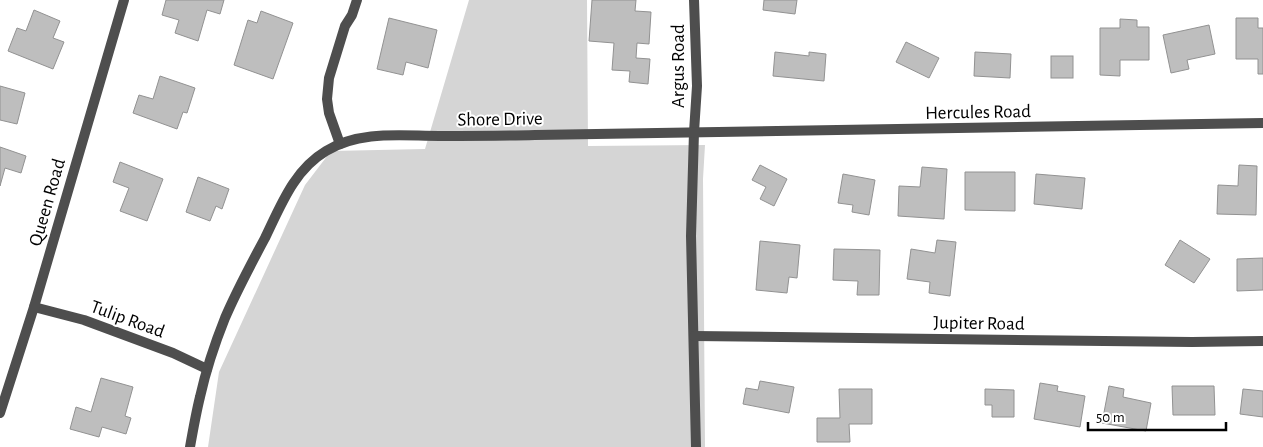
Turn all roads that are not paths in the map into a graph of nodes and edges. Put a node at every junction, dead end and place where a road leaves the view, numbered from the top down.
1 (124, 0) edge
2 (357, 0) edge
3 (694, 0) edge
4 (1263, 123) edge
5 (694, 132) junction
6 (340, 144) junction
7 (34, 307) junction
8 (694, 336) junction
9 (1263, 341) edge
10 (207, 369) junction
11 (0, 414) edge
12 (190, 447) edge
13 (696, 447) edge

1 - 7 street, Queen Road
2 - 6 street
3 - 5 street, Argus Road
4 - 5 street, Hercules Road
5 - 6 street, Shore Drive
5 - 8 street
6 - 10 street, Shore Drive
7 - 10 street, Tulip Road
7 - 11 street, Queen Road
8 - 9 street, Jupiter Road
8 - 13 street
10 - 12 street, Shore Drive

